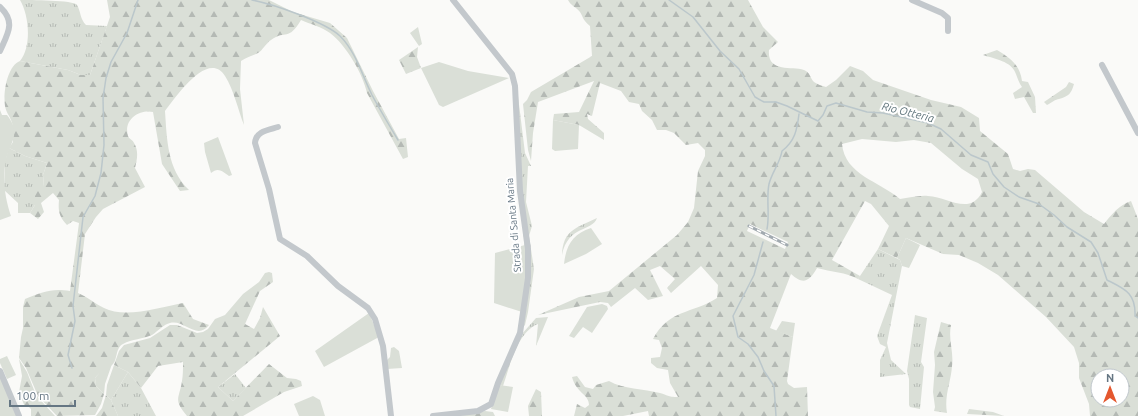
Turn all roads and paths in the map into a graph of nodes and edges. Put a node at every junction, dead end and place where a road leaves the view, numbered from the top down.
1 (453, 0) edge
2 (912, 0) edge
3 (0, 7) edge
4 (948, 31) dead end
5 (0, 51) edge
6 (1102, 64) dead end
7 (278, 127) dead end
8 (1138, 133) edge
9 (0, 371) edge
10 (19, 416) edge
11 (391, 416) edge
12 (433, 416) edge

1 - 12 street, Strada di Santa Maria
2 - 4 street
3 - 5 street
6 - 8 street
7 - 11 street
9 - 10 street

